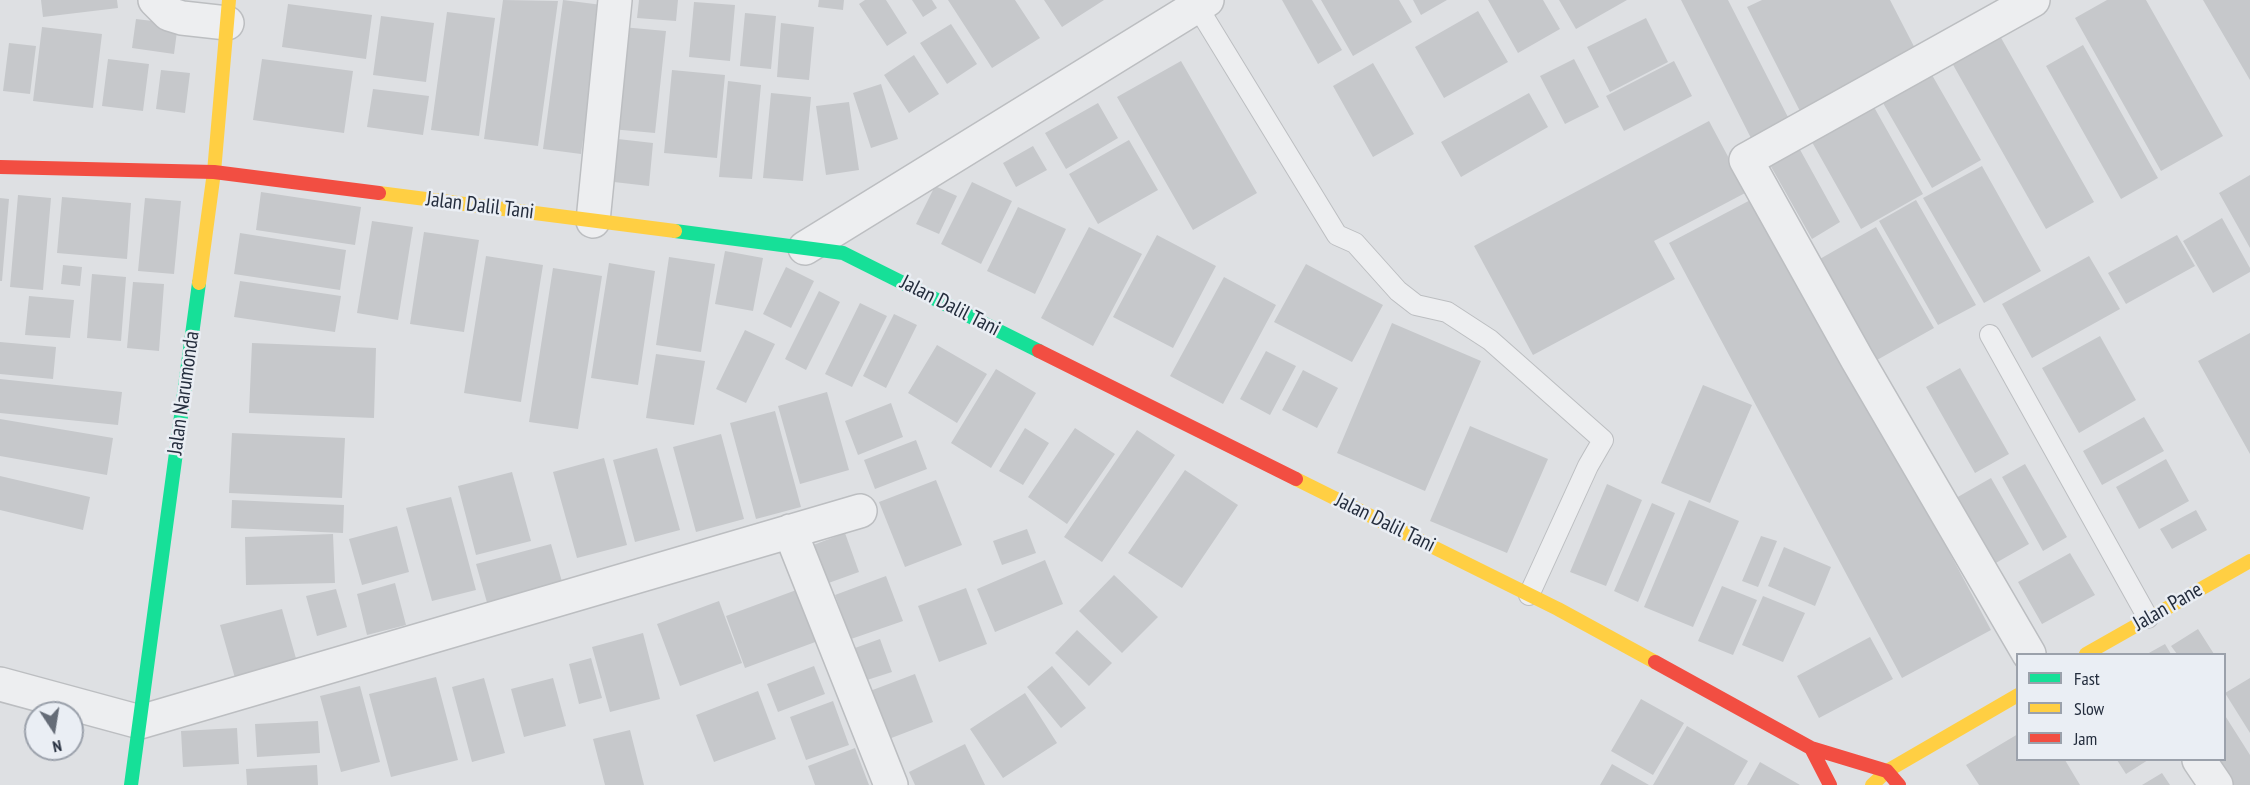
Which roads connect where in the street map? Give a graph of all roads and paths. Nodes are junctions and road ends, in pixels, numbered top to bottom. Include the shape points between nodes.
1 (155, 0) edge
2 (615, 0) edge
3 (2033, 0) edge
4 (1202, 3) edge
5 (228, 11) edge
6 (0, 167) edge
7 (214, 172) junction
8 (593, 221) junction
9 (805, 248) junction
10 (1990, 335) dead end
11 (860, 511) dead end
12 (790, 531) junction
13 (2250, 561) edge
14 (1529, 595) junction
15 (2148, 618) junction
16 (2124, 645) edge
17 (2028, 653) edge
18 (2090, 653) edge
19 (0, 684) edge
20 (2016, 696) edge
21 (140, 722) junction
22 (1811, 748) junction
23 (2200, 761) edge
24 (1887, 771) junction
25 (131, 785) edge
26 (891, 785) edge
27 (1830, 785) edge
28 (1872, 785) edge
29 (1899, 785) edge
30 (2216, 785) edge

1 - 5 street via 170,14 182,18
2 - 8 street
3 - 17 street via 1746,160
4 - 9 street
4 - 14 lane via 1337,235 1355,243 1398,291 1416,305 1447,312 1490,340 1603,440
5 - 7 street, Jalan Narumonda
6 - 7 street, Jalan Dalil Tani
7 - 8 street, Jalan Dalil Tani
7 - 21 street, Jalan Narumonda
8 - 9 street, Jalan Dalil Tani
9 - 14 street, Jalan Dalil Tani via 843,252
10 - 15 lane
11 - 12 street
12 - 21 street
12 - 26 street
13 - 15 street, Jalan Pane
14 - 22 street, Jalan Dalil Tani
15 - 16 street, Jalan Pane
16 - 18 street, Jalan Pane
19 - 21 street
20 - 24 street
21 - 25 street, Jalan Narumonda
22 - 24 street, Jalan Dalil Tani
22 - 27 street
23 - 30 street
24 - 28 street
24 - 29 street

